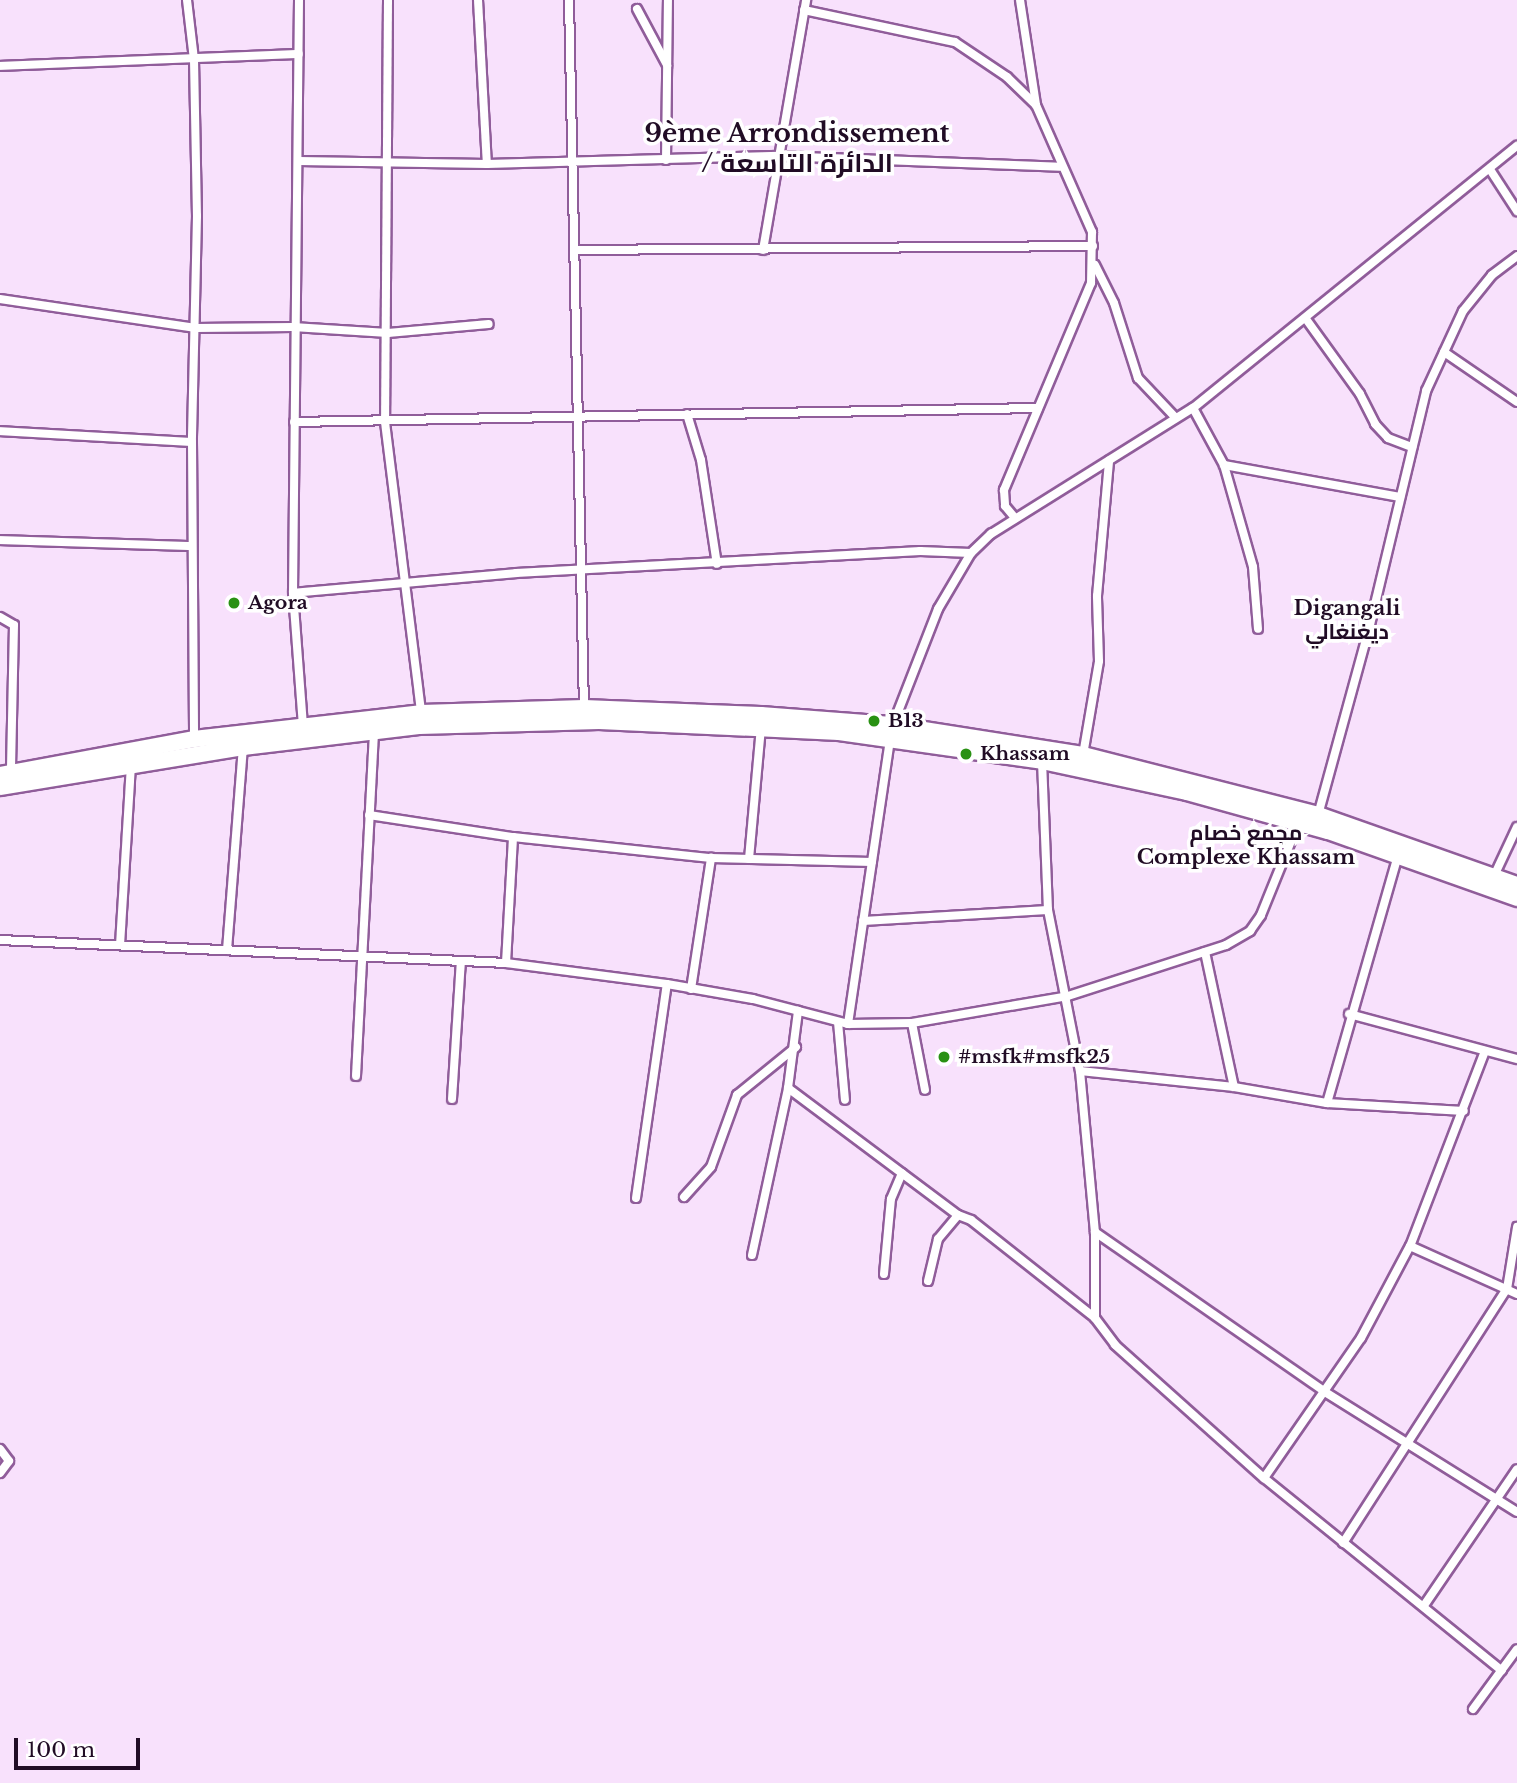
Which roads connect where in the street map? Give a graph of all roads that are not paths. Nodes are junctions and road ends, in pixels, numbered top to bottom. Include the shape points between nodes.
1 (187, 0) edge
2 (299, 0) edge
3 (388, 0) edge
4 (478, 0) edge
5 (569, 0) edge
6 (668, 0) edge
7 (806, 0) edge
8 (1020, 0) edge
9 (637, 9) dead end
10 (804, 10) junction
11 (299, 54) junction
12 (194, 60) junction
13 (667, 65) junction
14 (0, 66) edge
15 (1036, 105) junction
16 (1517, 146) edge
17 (780, 156) junction
18 (666, 160) junction
19 (299, 161) junction
20 (390, 162) junction
21 (571, 162) junction
22 (486, 164) junction
23 (1060, 167) junction
24 (1491, 171) junction
25 (1517, 211) edge
26 (1093, 246) junction
27 (575, 250) junction
28 (763, 250) junction
29 (1517, 256) edge
30 (1095, 265) junction
31 (0, 299) edge
32 (1306, 319) junction
33 (489, 324) dead end
34 (293, 327) junction
35 (196, 328) junction
36 (388, 333) junction
37 (1444, 352) junction
38 (1517, 402) edge
39 (1038, 408) junction
40 (1192, 408) junction
41 (687, 414) junction
42 (579, 417) junction
43 (1176, 418) junction
44 (294, 422) junction
45 (385, 422) junction
46 (0, 431) edge
47 (192, 442) junction
48 (1412, 447) junction
49 (1109, 461) junction
50 (1224, 465) junction
51 (1400, 497) junction
52 (1015, 518) junction
53 (0, 540) edge
54 (192, 546) junction
55 (971, 553) junction
56 (717, 564) junction
57 (582, 570) junction
58 (405, 581) junction
59 (293, 593) junction
60 (0, 617) edge
61 (1258, 629) dead end
62 (584, 708) junction
63 (421, 713) junction
64 (303, 724) junction
65 (761, 727) junction
66 (374, 730) junction
67 (891, 731) junction
68 (194, 739) junction
69 (243, 747) junction
70 (1083, 755) junction
71 (1042, 761) junction
72 (131, 764) junction
73 (6, 774) edge
74 (0, 787) edge
75 (369, 815) junction
76 (1318, 815) junction
77 (1298, 824) junction
78 (1517, 827) edge
79 (513, 837) junction
80 (1398, 855) junction
81 (710, 858) junction
82 (749, 859) junction
83 (872, 862) junction
84 (1494, 876) junction
85 (1517, 885) edge
86 (1517, 898) edge
87 (1048, 910) junction
88 (863, 921) junction
89 (0, 940) edge
90 (120, 945) junction
91 (227, 950) junction
92 (1205, 951) junction
93 (360, 955) junction
94 (461, 961) junction
95 (506, 963) junction
96 (667, 984) junction
97 (691, 989) junction
98 (1068, 996) junction
99 (798, 1011) junction
100 (1349, 1014) junction
101 (838, 1022) junction
102 (912, 1023) junction
103 (848, 1024) junction
104 (796, 1047) junction
105 (1485, 1051) junction
106 (1517, 1059) edge
107 (1080, 1071) junction
108 (356, 1076) dead end
109 (1234, 1087) junction
110 (789, 1088) junction
111 (926, 1090) dead end
112 (452, 1099) dead end
113 (845, 1100) dead end
114 (1327, 1103) junction
115 (1464, 1111) junction
116 (902, 1173) junction
117 (684, 1197) dead end
118 (636, 1198) dead end
119 (958, 1215) junction
120 (1517, 1227) edge
121 (1095, 1232) junction
122 (1410, 1246) junction
123 (752, 1255) dead end
124 (884, 1274) dead end
125 (928, 1281) dead end
126 (1507, 1289) junction
127 (1517, 1294) edge
128 (1095, 1318) junction
129 (1325, 1392) junction
130 (1407, 1443) junction
131 (0, 1449) edge
132 (1517, 1469) edge
133 (0, 1473) edge
134 (1264, 1478) junction
135 (1497, 1496) junction
136 (1517, 1511) edge
137 (1343, 1543) junction
138 (1425, 1604) junction
139 (1517, 1649) edge
140 (1502, 1671) junction
141 (1473, 1709) dead end

1 - 12 street
2 - 11 street
3 - 20 street
4 - 22 street
5 - 21 street
6 - 13 street
7 - 10 street
8 - 15 street
9 - 13 street
10 - 15 street via 955,42 1007,78
10 - 17 street
11 - 12 street
11 - 19 street
12 - 14 street
12 - 35 street
13 - 18 street
15 - 23 street
16 - 24 street
17 - 18 street
17 - 23 street
17 - 28 street
18 - 21 street
19 - 20 street
19 - 34 street
20 - 22 street
20 - 36 street
21 - 22 street
21 - 27 street
23 - 26 street via 1092,232
24 - 25 street
24 - 32 street
26 - 28 street
26 - 30 street
27 - 28 street
27 - 42 street
29 - 37 street via 1492,275 1463,312
30 - 39 street via 1084,304
30 - 43 street via 1114,303 1138,378
31 - 35 street
32 - 40 street
32 - 48 street via 1360,394 1375,424 1388,438
33 - 36 street
34 - 35 street
34 - 36 street
34 - 44 street
35 - 47 street
36 - 45 street
37 - 38 street
37 - 48 street via 1426,391
39 - 41 street
39 - 52 street via 1004,491 1005,506
40 - 43 street
40 - 50 street
41 - 42 street
41 - 56 street via 701,460
42 - 45 street
42 - 57 street
43 - 49 street
44 - 45 street
44 - 59 street
45 - 58 street
46 - 47 street
47 - 54 street
48 - 51 street
49 - 52 street
49 - 70 street via 1097,596 1099,661
50 - 51 street
50 - 61 street via 1253,567
51 - 76 street
52 - 55 street
53 - 54 street
54 - 68 street
55 - 56 street via 920,551
55 - 67 street via 938,609
56 - 57 street
57 - 58 street
57 - 62 street
58 - 59 street
58 - 63 street
59 - 64 street
60 - 73 street via 14,625
62 - 63 highway
62 - 67 highway
63 - 64 highway
64 - 68 highway
65 - 66 highway via 599,721
65 - 67 highway
65 - 82 street
66 - 69 highway
66 - 75 street
67 - 70 highway
67 - 71 highway
67 - 83 street
68 - 73 highway
69 - 72 highway
69 - 91 street
70 - 76 highway
71 - 77 highway via 1187,792
71 - 87 street
72 - 74 highway
72 - 90 street
75 - 79 street
75 - 93 street
76 - 84 highway
77 - 80 highway
77 - 92 street via 1250,931
78 - 84 street
79 - 81 street
79 - 95 street
80 - 86 highway
80 - 100 street
81 - 82 street
81 - 97 street
82 - 83 street
83 - 88 street
84 - 85 highway
87 - 88 street
87 - 98 street
88 - 103 street
89 - 90 street
90 - 91 street
91 - 93 street
92 - 98 street
92 - 109 street
93 - 94 street
93 - 108 street
94 - 95 street
94 - 112 street
95 - 96 street
96 - 97 street
96 - 118 street via 647,1097
97 - 99 street
98 - 102 street
98 - 107 street
99 - 101 street
99 - 104 street
100 - 105 street
100 - 114 street
101 - 103 street
101 - 113 street
102 - 103 street
102 - 111 street
104 - 110 street
104 - 117 street via 737,1095 710,1167
105 - 106 street
105 - 115 street
107 - 109 street
107 - 121 street
109 - 114 street
110 - 116 street
110 - 123 street
114 - 115 street
115 - 122 street
116 - 119 street
116 - 124 street via 889,1209
119 - 125 street via 937,1239
119 - 128 street via 971,1220
120 - 126 street
121 - 128 street
121 - 129 street
122 - 126 street
122 - 129 street via 1361,1338
126 - 127 street
126 - 130 street
128 - 134 street via 1115,1345
129 - 130 street
129 - 134 street
130 - 135 street
130 - 137 street
131 - 133 street via 9,1461
132 - 135 street
134 - 137 street
135 - 136 street
135 - 138 street
137 - 138 street
138 - 140 street
139 - 140 street
140 - 141 street

